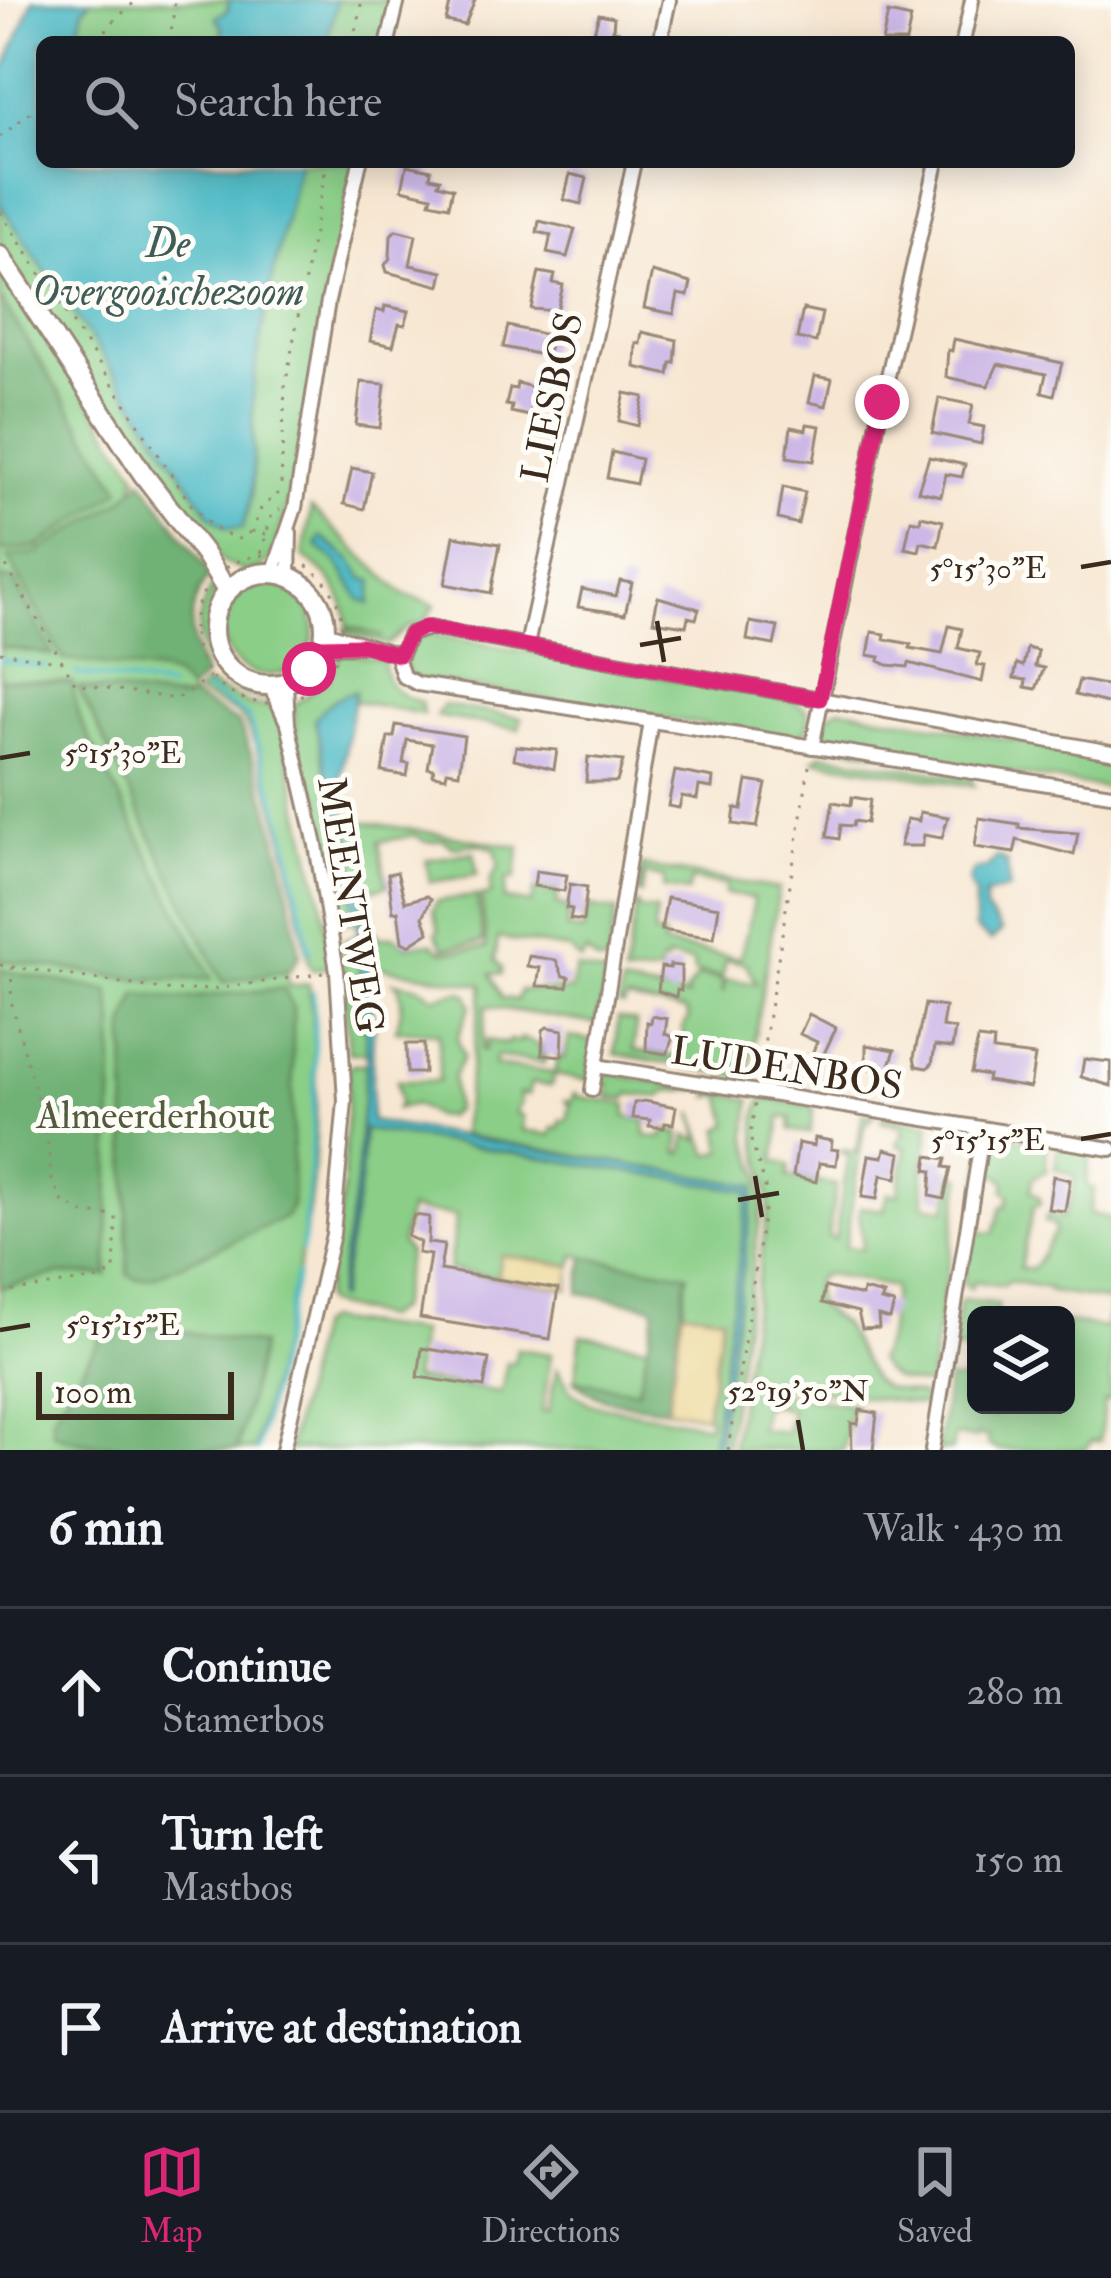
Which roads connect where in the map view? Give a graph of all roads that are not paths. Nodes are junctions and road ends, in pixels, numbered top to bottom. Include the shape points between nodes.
1 (398, 0) edge
2 (669, 0) edge
3 (973, 0) edge
4 (389, 36) edge
5 (661, 36) edge
6 (964, 36) edge
7 (359, 168) edge
8 (633, 168) edge
9 (936, 168) edge
10 (0, 256) edge
11 (281, 574) junction
12 (226, 579) junction
13 (324, 639) junction
14 (527, 645) junction
15 (399, 655) junction
16 (280, 693) junction
17 (820, 699) junction
18 (651, 721) junction
19 (812, 747) junction
20 (1111, 752) edge
21 (1111, 794) edge
22 (596, 1066) junction
23 (592, 1090) dead end
24 (983, 1129) junction
25 (1111, 1149) edge
26 (283, 1450) edge
27 (932, 1450) edge

1 - 4 street
2 - 5 street
3 - 6 street
7 - 11 street
8 - 14 street, LIESBOS
9 - 17 street
10 - 12 street via 142,474
11 - 12 street
11 - 13 street via 316,598
12 - 16 street via 213,627 218,652 244,680
13 - 15 street
13 - 16 street via 309,669
14 - 15 street via 425,627 410,634
14 - 17 street
15 - 18 street via 400,671 418,684
16 - 26 street, MEENTWEG via 338,971 345,1101 333,1234
17 - 19 street
17 - 20 street
18 - 19 street
18 - 22 street
19 - 21 street
22 - 23 street
22 - 24 street, LUDENBOS
24 - 25 street, LUDENBOS
24 - 27 street

